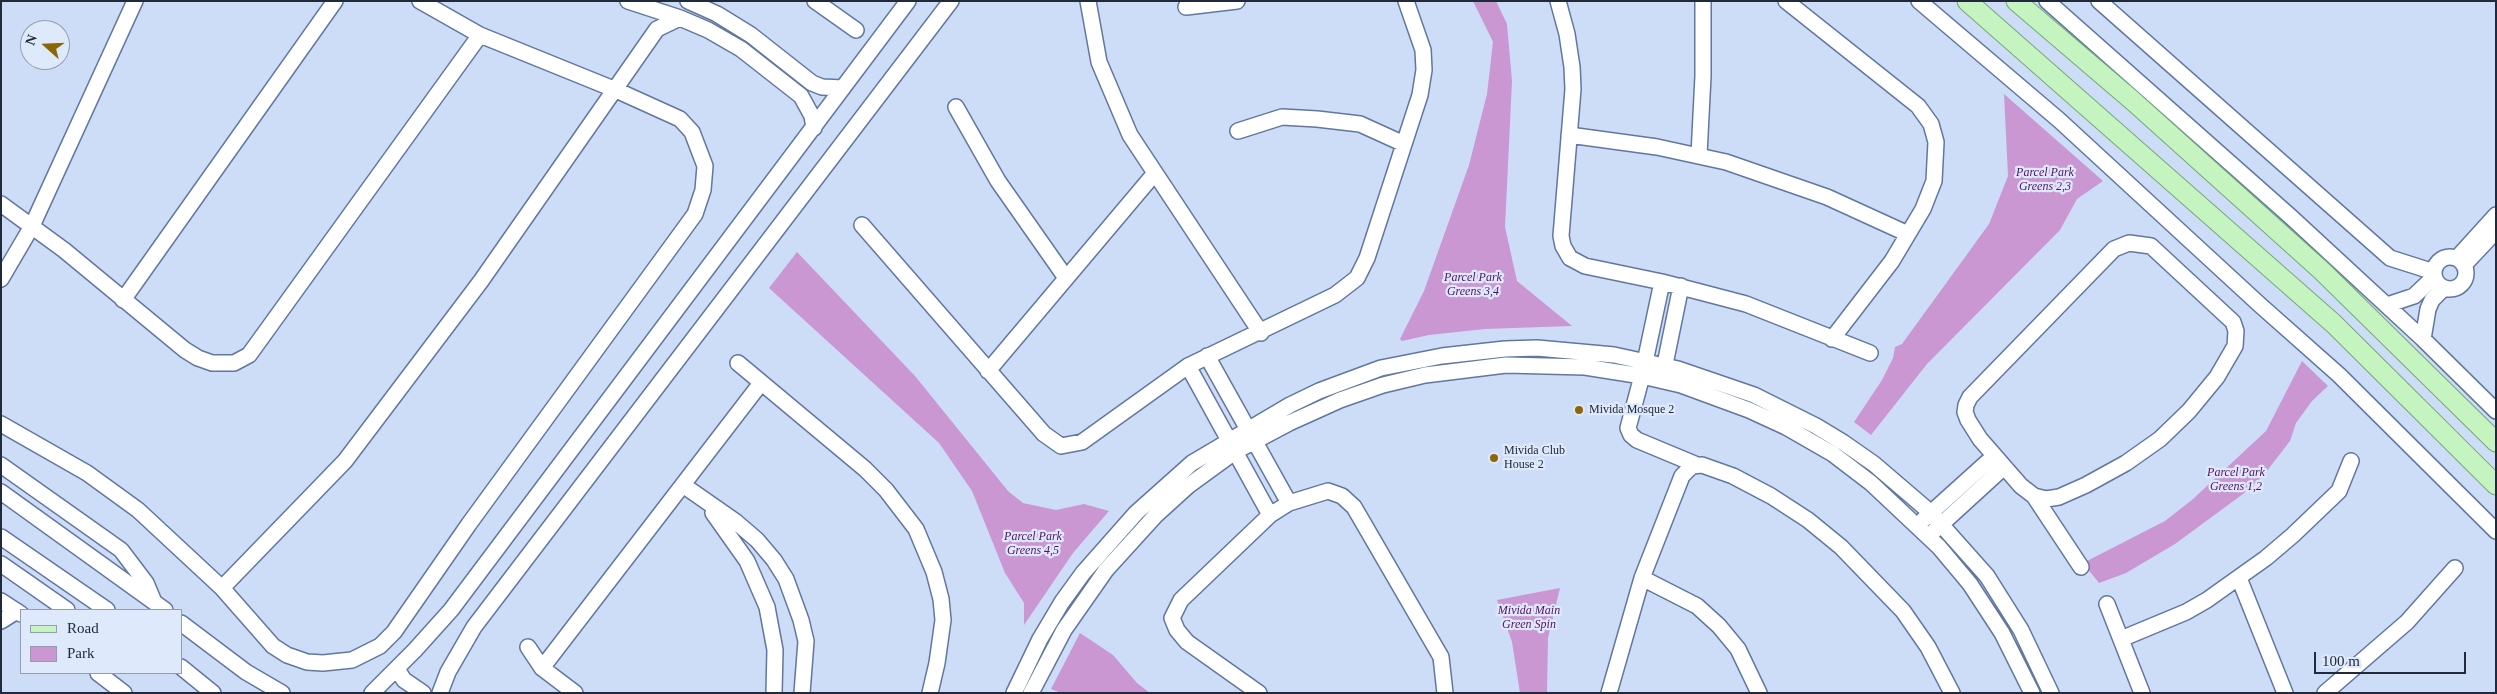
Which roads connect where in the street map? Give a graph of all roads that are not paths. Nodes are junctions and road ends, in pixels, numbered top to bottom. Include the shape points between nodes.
1 (135, 1) edge
2 (335, 1) edge
3 (420, 1) edge
4 (628, 1) edge
5 (688, 1) edge
6 (815, 1) edge
7 (908, 1) edge
8 (952, 1) edge
9 (1088, 1) edge
10 (1237, 1) edge
11 (1406, 1) edge
12 (1558, 1) edge
13 (1703, 1) edge
14 (1786, 1) edge
15 (1919, 1) edge
16 (1967, 1) edge
17 (2016, 1) edge
18 (2047, 1) edge
19 (2099, 1) edge
20 (1186, 7) dead end
21 (680, 18) junction
22 (856, 30) dead end
23 (480, 34) junction
24 (788, 64) junction
25 (778, 77) junction
26 (843, 88) junction
27 (616, 90) junction
28 (956, 107) dead end
29 (814, 128) junction
30 (1238, 131) dead end
31 (1569, 135) junction
32 (1404, 144) junction
33 (1699, 155) junction
34 (1155, 173) junction
35 (1, 204) edge
36 (2496, 215) edge
37 (862, 225) dead end
38 (32, 226) junction
39 (2496, 231) edge
40 (1908, 234) junction
41 (2283, 236) junction
42 (2261, 259) junction
43 (2461, 261) junction
44 (2314, 264) junction
45 (1066, 278) junction
46 (1, 279) edge
47 (2437, 279) junction
48 (1662, 282) junction
49 (1682, 286) junction
50 (2294, 288) junction
51 (124, 300) junction
52 (2387, 306) junction
53 (1261, 332) junction
54 (1832, 339) junction
55 (2423, 340) junction
56 (1870, 352) dead end
57 (1207, 356) junction
58 (738, 363) dead end
59 (1188, 366) junction
60 (1644, 368) junction
61 (988, 371) junction
62 (1663, 373) junction
63 (762, 382) junction
64 (2496, 411) edge
65 (1, 424) edge
66 (1250, 435) junction
67 (2496, 442) edge
68 (1232, 445) junction
69 (2351, 461) dead end
70 (1999, 462) junction
71 (1, 465) edge
72 (1697, 465) junction
73 (683, 485) junction
74 (2496, 485) edge
75 (1, 492) edge
76 (2034, 496) junction
77 (1289, 503) junction
78 (706, 504) junction
79 (1930, 512) junction
80 (1270, 515) junction
81 (1918, 524) junction
82 (1941, 524) junction
83 (2496, 530) edge
84 (1929, 536) junction
85 (1, 537) edge
86 (1, 564) edge
87 (2081, 567) dead end
88 (2455, 568) dead end
89 (1642, 578) junction
90 (2239, 578) junction
91 (222, 588) junction
92 (1, 601) edge
93 (2107, 604) dead end
94 (159, 606) edge
95 (66, 609) edge
96 (106, 609) edge
97 (19, 613) edge
98 (1, 621) edge
99 (182, 624) edge
100 (2121, 639) junction
101 (528, 647) dead end
102 (182, 667) edge
103 (542, 668) junction
104 (397, 670) junction
105 (99, 674) edge
106 (266, 688) edge
107 (124, 693) edge
108 (214, 693) edge
109 (282, 693) edge
110 (372, 693) edge
111 (423, 693) edge
112 (440, 693) edge
113 (575, 693) edge
114 (774, 693) edge
115 (802, 693) edge
116 (930, 693) edge
117 (1014, 693) edge
118 (1032, 693) edge
119 (1259, 693) edge
120 (1446, 693) edge
121 (1609, 693) edge
122 (1759, 693) edge
123 (1952, 693) edge
124 (2032, 693) edge
125 (2051, 693) edge
126 (2142, 693) edge
127 (2285, 693) edge
128 (2325, 693) edge

1 - 38 street
2 - 51 street
3 - 23 street
4 - 21 street
5 - 24 street via 751,35
6 - 22 street
7 - 26 street
8 - 112 street via 474,628 448,672
9 - 34 street via 1099,62 1130,135
10 - 20 street
11 - 32 street via 1423,50 1424,70 1420,95
12 - 31 street via 1572,68
13 - 33 street
14 - 40 street via 1908,97 1931,124 1936,153 1934,181
15 - 83 street via 2059,120 2333,370
16 - 42 main road
17 - 41 main road
18 - 52 street
19 - 47 street via 2390,258
21 - 25 street via 741,49
21 - 27 street via 657,29
23 - 27 street
23 - 51 street via 249,355 234,363 222,364 198,358
24 - 25 street
24 - 26 street via 812,83
25 - 29 street via 801,96 810,111
26 - 29 street
27 - 91 street via 481,281 345,461
27 - 91 street via 668,112 692,132 705,166 703,190 695,214 394,632 380,646 352,660 307,662 273,646
28 - 45 street via 998,181
29 - 104 street via 451,610
30 - 32 street via 1282,117 1318,119 1360,124
31 - 33 street via 1657,146
31 - 48 street via 1561,236 1566,252 1585,266
32 - 53 street via 1367,258 1357,278 1335,295
33 - 40 street via 1795,185
34 - 45 street
34 - 53 street
35 - 38 street
36 - 43 street
37 - 61 street
38 - 46 street
38 - 51 street
39 - 43 street
40 - 54 street via 1868,295
41 - 42 main road via 2283,254 2273,261
41 - 44 main road
42 - 50 main road
43 - 47 street via 2442,259
43 - 47 street via 2467,275 2462,284 2453,290
44 - 50 main road via 2305,262 2296,266 2291,279
44 - 67 main road
45 - 61 street
47 - 52 street via 2414,296
47 - 55 street
48 - 49 street
48 - 60 street
49 - 54 street via 1746,304
49 - 62 street
50 - 74 main road via 2379,367
52 - 55 street
53 - 57 street
54 - 56 street
55 - 64 street
57 - 59 street
57 - 66 street
58 - 63 street
59 - 61 street via 1082,442 1060,446 1044,434
59 - 68 street
60 - 62 street
60 - 66 street via 1506,365 1425,375 1383,385
60 - 72 street via 1628,420 1631,435
62 - 79 street via 1754,395 1816,426 1874,464
62 - 81 street via 1786,427 1833,454
63 - 73 street
63 - 116 street via 865,469 916,529 934,572 943,620
65 - 91 street via 117,494
66 - 68 street
66 - 77 street
68 - 80 street
68 - 117 street via 1192,463 1112,538 1062,602
68 - 118 street via 1163,509 1106,570 1064,630
69 - 90 street via 2339,491 2327,504
70 - 76 street
70 - 76 street via 1968,420 1965,412 1970,397 2114,249 2129,243 2150,246 2233,322 2235,346 2217,377 2160,439 2086,485 2059,497 2046,499
70 - 79 street
70 - 82 street
71 - 94 street via 121,550
72 - 89 street via 1682,476
72 - 123 street via 1713,467 1771,496 1841,547 1902,611 1928,647
73 - 78 street
73 - 103 street
75 - 94 street
76 - 87 street
77 - 80 street
77 - 120 street via 1328,491 1342,496 1354,507 1441,657
78 - 114 street via 739,548 761,589 772,628
78 - 115 street via 736,522 757,540 786,579 802,620 806,641
79 - 81 street
79 - 82 street
80 - 119 street via 1181,600 1172,618 1176,630 1187,642
81 - 84 street
82 - 84 street
82 - 125 street via 1987,576 2007,606
84 - 124 street via 1970,584 2002,633
85 - 96 street
86 - 95 street
88 - 128 street via 2408,622
89 - 121 street
89 - 122 street via 1697,606 1719,626 1738,650
90 - 100 street via 2186,612
90 - 127 street
92 - 97 street
93 - 100 street
97 - 98 street
99 - 106 street
100 - 126 street
101 - 103 street
102 - 108 street
103 - 113 street
104 - 110 street
104 - 111 street via 404,680
105 - 107 street
106 - 109 street

